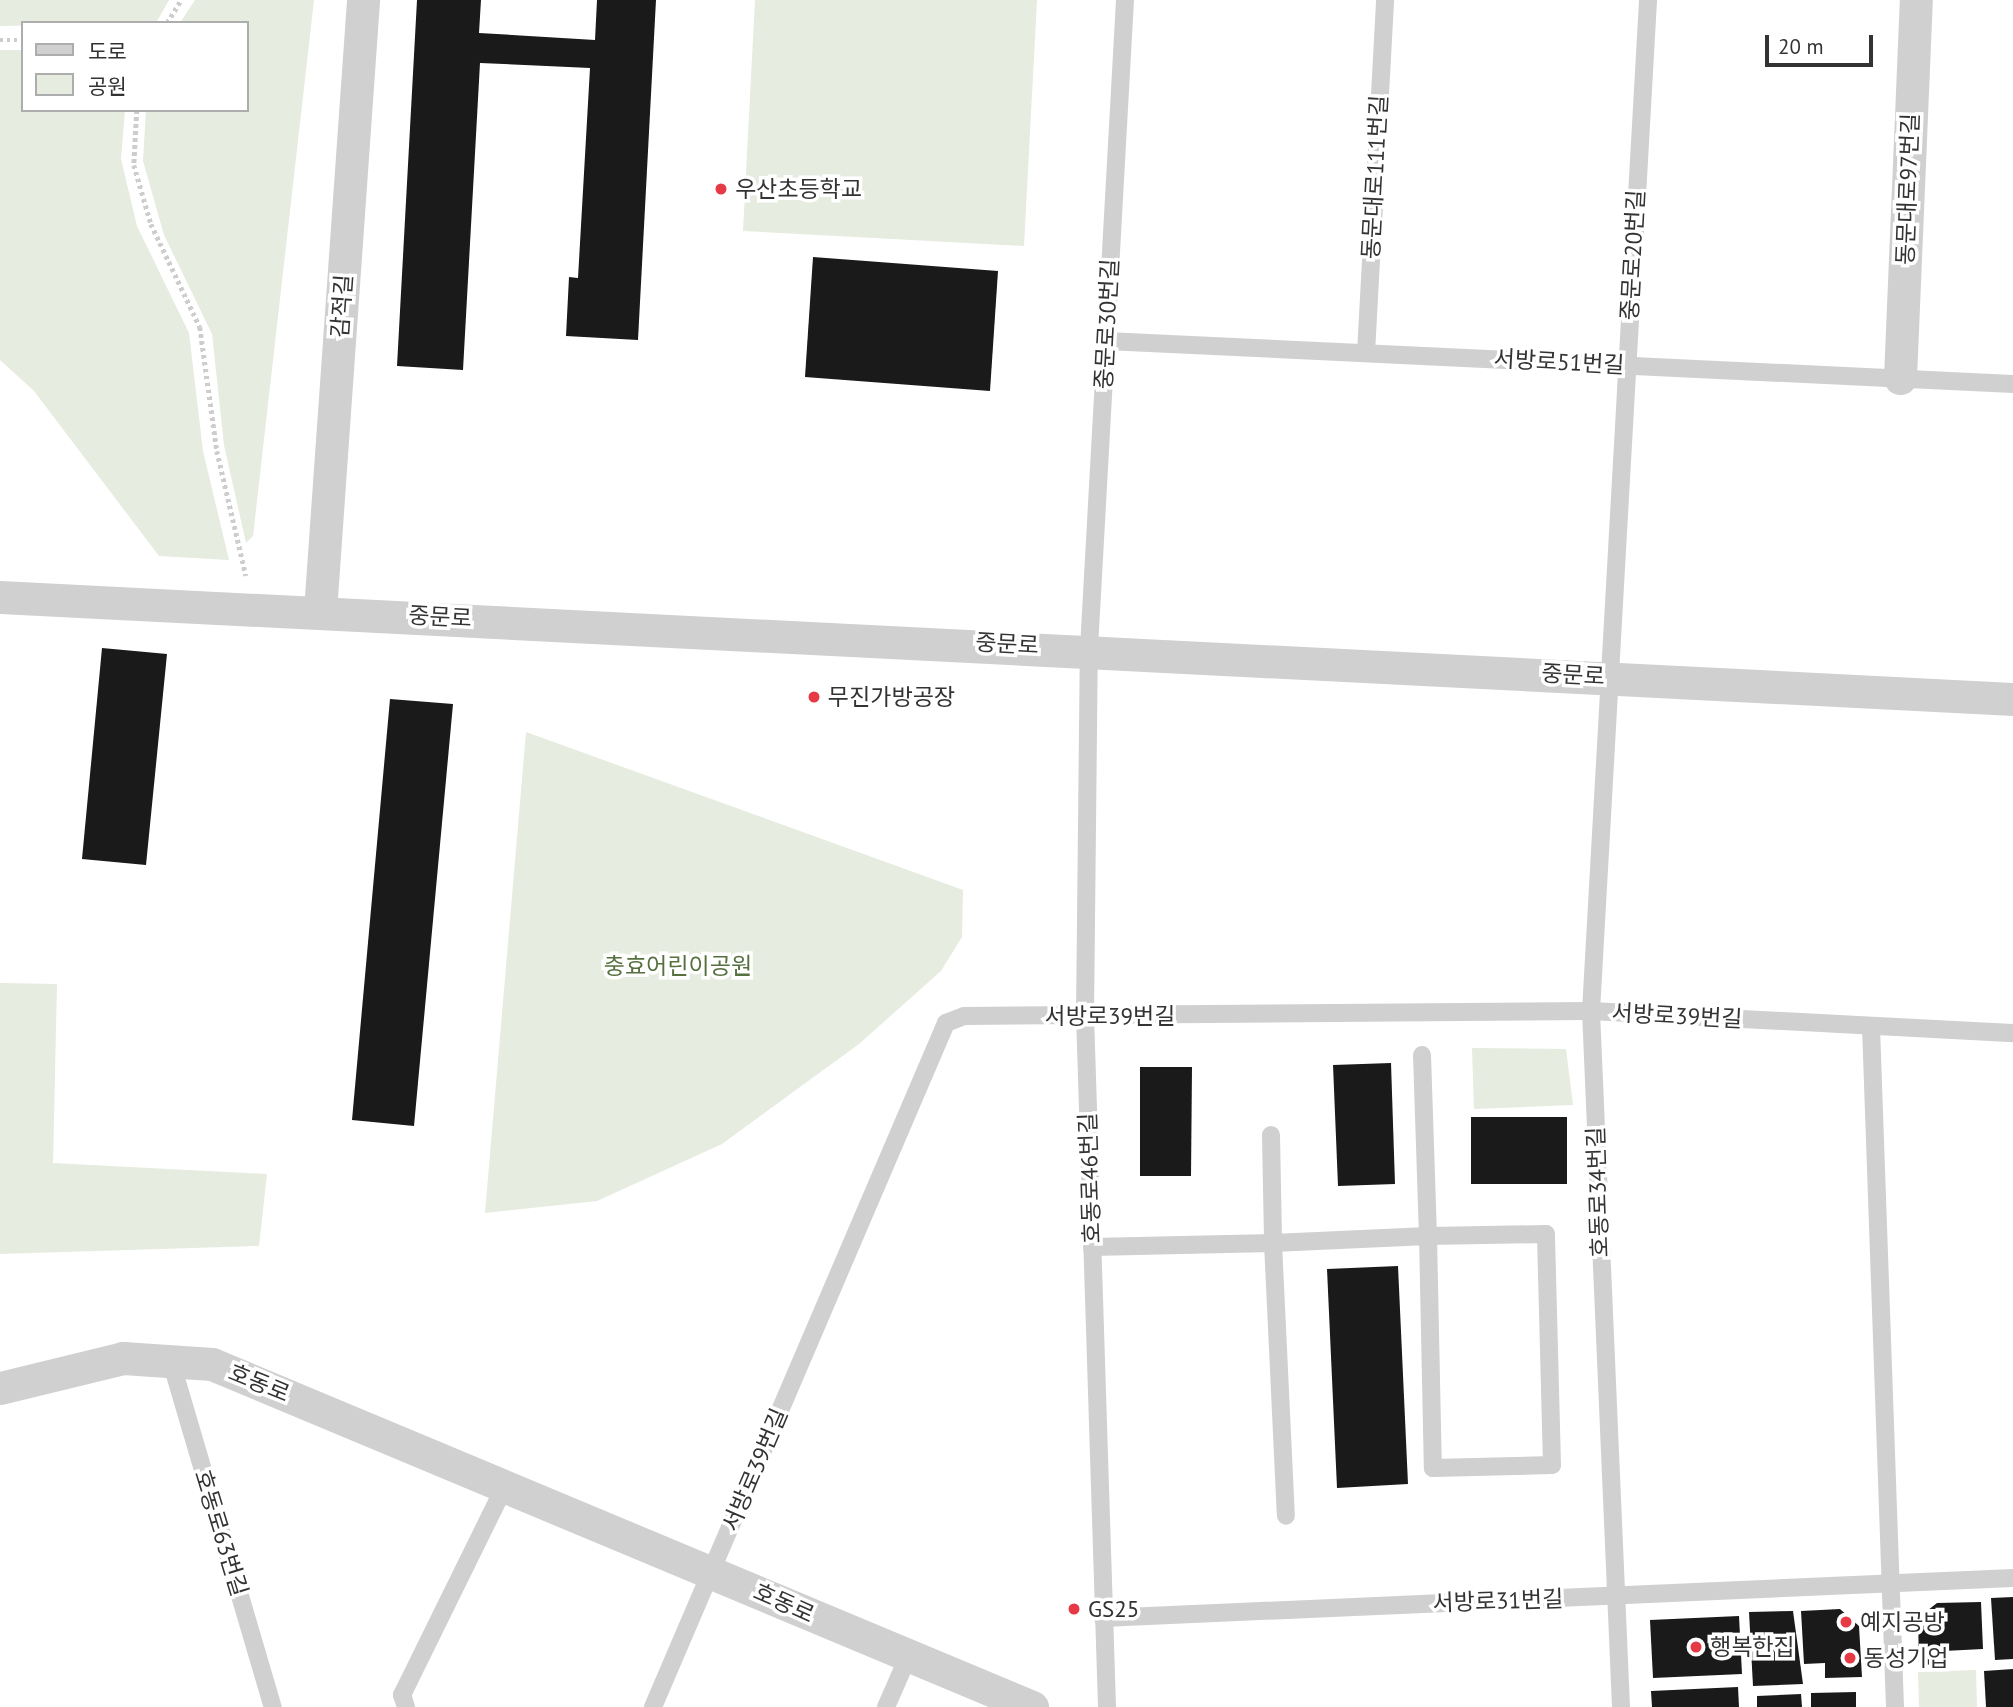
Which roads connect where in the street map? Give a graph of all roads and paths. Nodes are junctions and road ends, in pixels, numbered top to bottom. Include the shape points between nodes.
1 (181, 0) edge
2 (363, 0) edge
3 (1125, 0) edge
4 (1385, 0) edge
5 (1648, 0) edge
6 (1916, 0) edge
7 (168, 21) edge
8 (0, 40) edge
9 (21, 40) edge
10 (137, 112) edge
11 (1106, 341) junction
12 (1366, 353) junction
13 (1626, 365) junction
14 (1900, 379) junction
15 (2013, 384) edge
16 (247, 581) dead end
17 (0, 597) edge
18 (320, 611) junction
19 (1089, 648) junction
20 (1607, 677) junction
21 (2013, 699) edge
22 (1591, 1011) junction
23 (1085, 1016) junction
24 (1871, 1027) junction
25 (2013, 1033) edge
26 (1422, 1055) dead end
27 (1271, 1135) dead end
28 (1428, 1236) junction
29 (1273, 1243) junction
30 (1092, 1247) junction
31 (170, 1358) junction
32 (0, 1388) edge
33 (504, 1488) junction
34 (1286, 1516) dead end
35 (711, 1571) junction
36 (2013, 1578) edge
37 (1892, 1583) junction
38 (1616, 1595) junction
39 (1103, 1618) junction
40 (908, 1657) junction
41 (404, 1701) edge
42 (274, 1707) edge
43 (653, 1707) edge
44 (886, 1707) edge
45 (1032, 1707) edge
46 (1107, 1707) edge
47 (1620, 1707) edge
48 (1895, 1707) edge

1 - 7 path
2 - 18 street, 감적길
3 - 11 lane, 중문로30번길
4 - 12 lane, 동문대로111번길
5 - 13 lane, 중문로20번길
6 - 14 street, 동문대로97번길
8 - 9 path
10 - 16 path via 134,165 151,224 200,327 217,450
11 - 12 lane, 서방로51번길
11 - 19 lane, 중문로30번길
12 - 13 lane, 서방로51번길
13 - 14 lane, 서방로51번길
13 - 20 lane, 중문로20번길
14 - 15 lane, 서방로51번길
17 - 18 street, 중문로
18 - 19 street, 중문로
19 - 20 street, 중문로
19 - 23 lane, 호동로46번길
20 - 21 street, 중문로
20 - 22 lane, 호동로34번길
22 - 23 lane, 서방로39번길
22 - 24 lane, 서방로39번길
22 - 38 lane, 호동로34번길
23 - 30 lane, 호동로46번길
23 - 35 lane, 서방로39번길 via 964,1016 946,1023
24 - 25 lane, 서방로39번길
24 - 37 lane
26 - 28 lane
27 - 29 lane
28 - 28 lane via 1433,1468 1552,1465 1546,1234
28 - 29 lane
29 - 30 lane
29 - 34 lane
30 - 39 lane, 호동로46번길
31 - 32 street, 호동로 via 94,1362
31 - 33 street, 호동로 via 244,1377
31 - 42 lane, 호동로63번길
33 - 35 street, 호동로
33 - 41 lane
35 - 40 street, 호동로
35 - 43 lane, 서방로39번길
36 - 37 lane, 서방로31번길
37 - 38 lane, 서방로31번길
37 - 48 lane
38 - 39 lane, 서방로31번길
38 - 47 lane, 호동로34번길
39 - 46 lane, 호동로46번길
40 - 44 lane
40 - 45 street, 호동로

